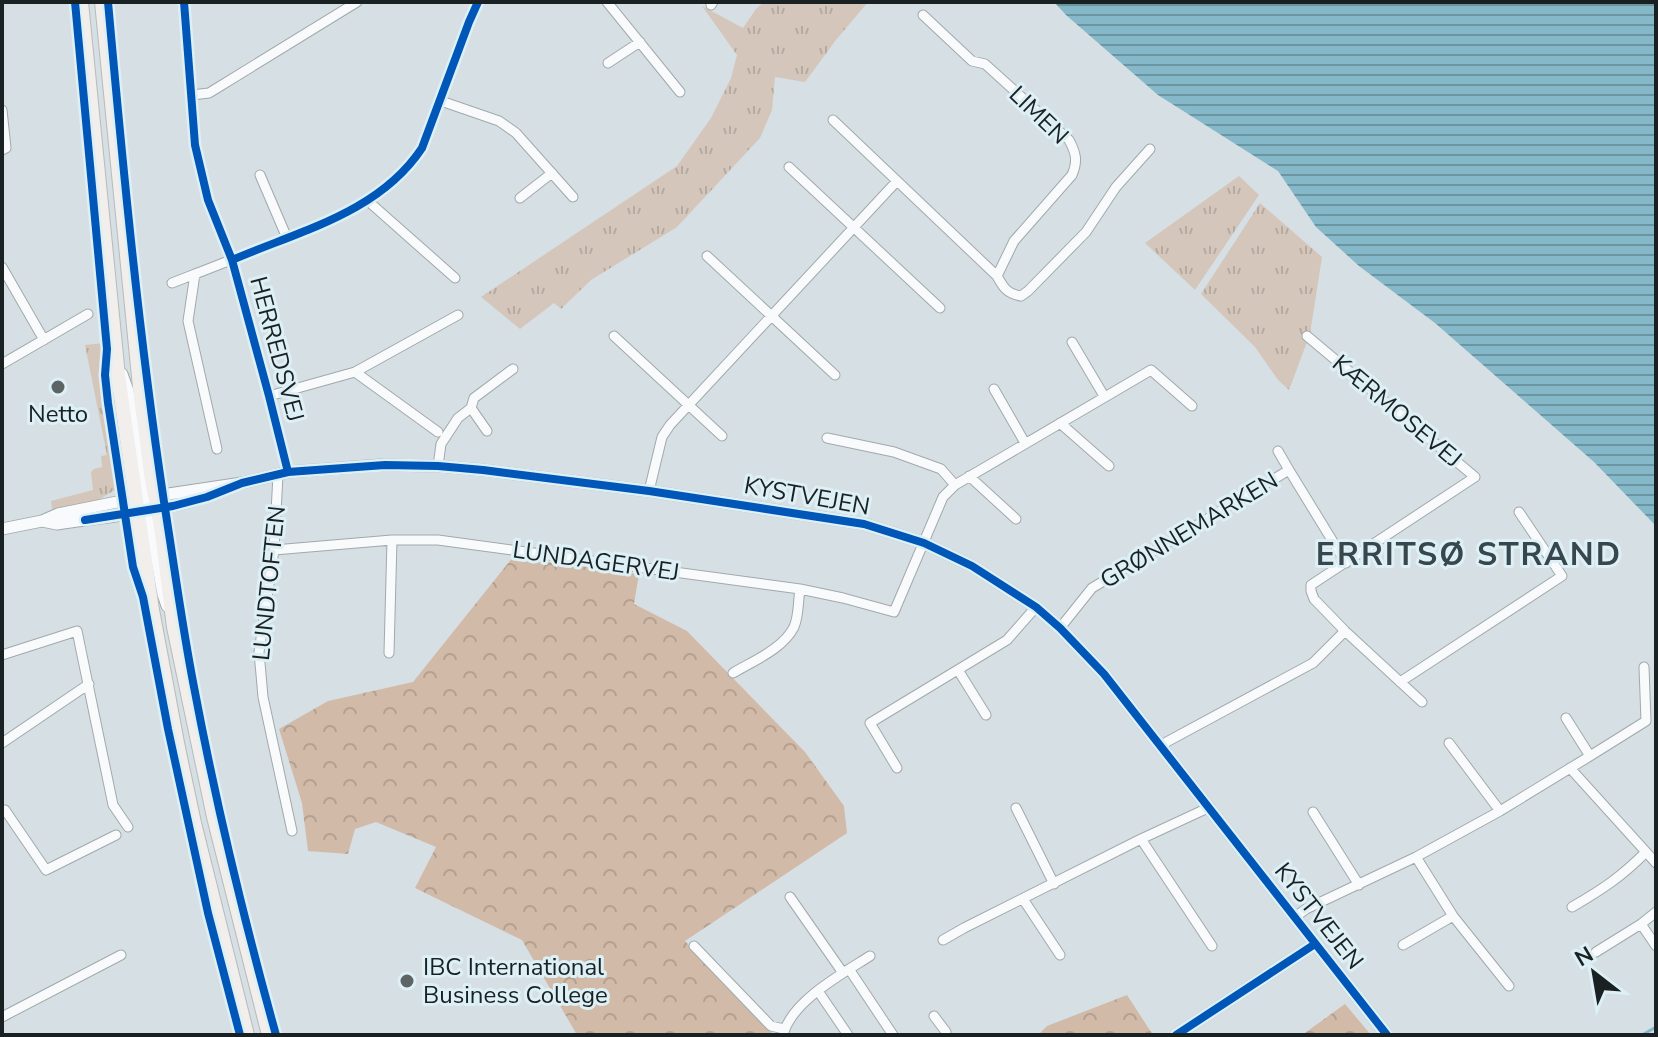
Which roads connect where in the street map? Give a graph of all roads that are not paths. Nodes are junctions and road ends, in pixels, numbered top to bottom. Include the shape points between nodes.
1 (81, 2) edge
2 (102, 2) edge
3 (184, 2) edge
4 (357, 2) edge
5 (478, 2) edge
6 (607, 2) edge
7 (923, 15) dead end
8 (640, 42) junction
9 (608, 63) dead end
10 (680, 92) dead end
11 (192, 95) junction
12 (441, 101) junction
13 (2, 110) edge
14 (833, 120) dead end
15 (1150, 149) dead end
16 (2, 150) edge
17 (789, 167) dead end
18 (552, 173) junction
19 (260, 175) dead end
20 (897, 181) junction
21 (573, 197) dead end
22 (520, 198) dead end
23 (368, 201) junction
24 (853, 227) junction
25 (287, 238) junction
26 (707, 256) dead end
27 (232, 260) junction
28 (2, 267) edge
29 (195, 274) junction
30 (997, 276) junction
31 (455, 278) dead end
32 (172, 283) dead end
33 (940, 308) dead end
34 (88, 314) dead end
35 (458, 315) dead end
36 (771, 316) junction
37 (614, 336) dead end
38 (1307, 336) dead end
39 (44, 340) junction
40 (1072, 342) dead end
41 (3, 361) edge
42 (513, 369) dead end
43 (355, 372) junction
44 (835, 375) dead end
45 (994, 389) dead end
46 (269, 396) junction
47 (1104, 396) junction
48 (688, 405) junction
49 (1192, 406) dead end
50 (471, 408) junction
51 (1060, 423) junction
52 (487, 431) dead end
53 (438, 432) dead end
54 (722, 436) dead end
55 (827, 438) dead end
56 (1025, 443) junction
57 (217, 449) dead end
58 (1278, 451) dead end
59 (438, 466) junction
60 (1109, 466) dead end
61 (1289, 470) junction
62 (283, 474) junction
63 (969, 476) junction
64 (955, 485) junction
65 (649, 491) junction
66 (146, 504) junction
67 (1519, 512) dead end
68 (1016, 519) dead end
69 (2, 529) edge
70 (392, 540) junction
71 (924, 543) junction
72 (274, 550) junction
73 (1346, 563) junction
74 (800, 589) junction
75 (1036, 607) junction
76 (1060, 628) junction
77 (1345, 631) junction
78 (389, 653) dead end
79 (2, 655) edge
80 (1644, 667) dead end
81 (958, 670) junction
82 (733, 673) dead end
83 (1400, 682) junction
84 (89, 684) junction
85 (1422, 702) dead end
86 (986, 715) dead end
87 (1566, 718) dead end
88 (2, 743) edge
89 (1449, 743) dead end
90 (1161, 745) junction
91 (1590, 756) junction
92 (897, 768) dead end
93 (1570, 768) junction
94 (1210, 807) junction
95 (1016, 808) dead end
96 (1500, 811) junction
97 (2, 812) edge
98 (1313, 812) dead end
99 (128, 827) dead end
100 (292, 831) dead end
101 (116, 835) dead end
102 (1141, 839) junction
103 (1646, 852) junction
104 (1416, 857) junction
105 (1656, 863) edge
106 (1054, 884) junction
107 (1359, 885) junction
108 (790, 897) dead end
109 (1023, 899) junction
110 (1572, 907) dead end
111 (1656, 912) edge
112 (1453, 916) junction
113 (1295, 917) junction
114 (1641, 924) junction
115 (943, 940) dead end
116 (1315, 944) junction
117 (1403, 945) dead end
118 (694, 946) dead end
119 (1212, 946) dead end
120 (1656, 946) edge
121 (1596, 952) dead end
122 (121, 955) dead end
123 (1060, 955) dead end
124 (870, 956) dead end
125 (846, 971) junction
126 (1509, 986) dead end
127 (818, 991) junction
128 (934, 1016) dead end
129 (2, 1017) edge
130 (783, 1032) edge
131 (247, 1035) edge
132 (269, 1035) edge
133 (848, 1035) edge
134 (893, 1035) edge
135 (945, 1035) edge
136 (1176, 1035) edge
137 (1387, 1035) edge

1 - 66 main road via 115,354
2 - 66 main road via 150,466
3 - 11 street, HERREDSVEJ
4 - 11 street via 209,93
5 - 12 street
6 - 8 street
7 - 30 street, LIMEN via 972,61 985,64 1075,151 1072,175 1014,241
8 - 9 street
8 - 10 street
11 - 27 street, HERREDSVEJ via 199,169
12 - 18 street via 499,121
12 - 23 street via 410,166
13 - 16 street
14 - 20 street
15 - 30 street via 1086,232 1028,291 1013,295
17 - 24 street
18 - 21 street
18 - 22 street
19 - 25 street
20 - 24 street
20 - 30 street
23 - 25 street
23 - 31 street
24 - 33 street
24 - 36 street
25 - 27 street
26 - 36 street
27 - 29 street
27 - 46 street, HERREDSVEJ
28 - 39 street
29 - 32 street
29 - 57 street via 188,321
34 - 39 street
35 - 43 street
36 - 44 street
36 - 48 street
37 - 48 street
38 - 73 street, KÆRMOSEVEJ via 1475,477
39 - 41 street
40 - 47 street
42 - 50 street via 474,398
43 - 46 street
43 - 53 street
45 - 56 street
46 - 62 street, HERREDSVEJ
47 - 49 street via 1151,370
47 - 51 street
48 - 54 street
48 - 65 street via 662,437
50 - 52 street
50 - 59 street via 441,444
51 - 56 street
51 - 60 street
55 - 64 street via 894,452 941,469
56 - 63 street
58 - 61 street, GRØNNEMARKEN
59 - 62 street, KYSTVEJEN
59 - 65 street, KYSTVEJEN
61 - 73 street, GRØNNEMARKEN
61 - 76 street, GRØNNEMARKEN via 1092,588
62 - 66 street, KYSTVEJEN
62 - 72 street, LUNDTOFTEN
63 - 64 street
63 - 68 street
64 - 71 street via 943,497
65 - 71 street, KYSTVEJEN via 864,524
66 - 69 street, KYSTVEJEN via 58,514
66 - 131 main road via 152,610 178,748
66 - 132 main road via 214,817
67 - 83 street via 1562,576
70 - 72 street, LUNDAGERVEJ
70 - 74 street, LUNDAGERVEJ via 438,540
70 - 78 street
71 - 74 street, LUNDAGERVEJ via 894,612
71 - 75 street, KYSTVEJEN
72 - 100 street, LUNDTOFTEN via 259,652 263,697
73 - 77 street, KÆRMOSEVEJ via 1311,585 1314,599
74 - 82 street via 789,635
75 - 76 street, KYSTVEJEN
75 - 81 street via 1007,640
76 - 90 street, KYSTVEJEN
77 - 83 street
77 - 90 street via 1313,663
79 - 84 street via 77,631
80 - 91 street via 1646,721
81 - 86 street
81 - 92 street via 870,723
83 - 85 street
84 - 88 street
84 - 99 street via 113,805
87 - 91 street
89 - 96 street
90 - 94 street, KYSTVEJEN
91 - 93 street
93 - 96 street
93 - 103 street
94 - 102 street
94 - 113 street, KYSTVEJEN
95 - 106 street
96 - 104 street
97 - 101 street via 46,870
98 - 107 street
102 - 106 street
102 - 119 street
103 - 105 street
103 - 110 street via 1615,881
104 - 107 street
104 - 112 street
106 - 109 street
107 - 113 street
108 - 125 street
109 - 115 street
109 - 123 street
111 - 114 street
112 - 117 street
112 - 126 street
113 - 116 street, KYSTVEJEN
114 - 120 street
114 - 121 street
116 - 136 street
116 - 137 street, KYSTVEJEN
118 - 130 street via 771,1026
122 - 129 street
124 - 125 street
125 - 127 street
125 - 134 street
127 - 130 street via 800,1004
127 - 133 street
128 - 135 street

